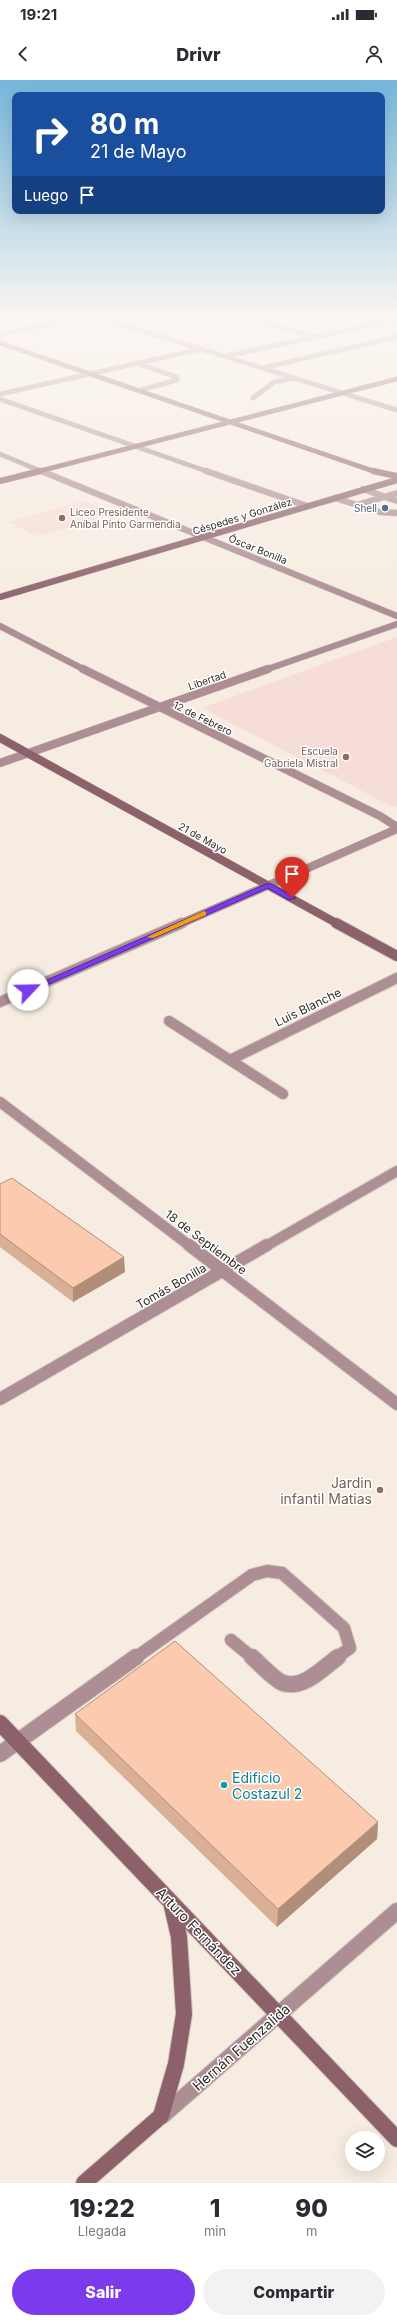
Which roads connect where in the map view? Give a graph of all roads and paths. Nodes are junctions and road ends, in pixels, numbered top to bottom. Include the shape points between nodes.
1 (44, 414) edge
2 (212, 414) edge
3 (259, 414) edge
4 (232, 421) junction
5 (137, 446) junction
6 (0, 454) edge
7 (41, 470) junction
8 (377, 472) junction
9 (397, 476) edge
10 (0, 481) edge
11 (395, 481) edge
12 (363, 489) junction
13 (397, 493) edge
14 (386, 497) junction
15 (335, 498) junction
16 (397, 501) edge
17 (357, 505) junction
18 (307, 506) junction
19 (397, 513) edge
20 (204, 536) junction
21 (0, 597) edge
22 (397, 616) edge
23 (397, 624) edge
24 (0, 626) edge
25 (158, 708) junction
26 (0, 738) edge
27 (27, 753) junction
28 (0, 763) edge
29 (397, 828) edge
30 (268, 885) junction
31 (397, 956) edge
32 (397, 978) edge
33 (0, 1002) edge
34 (169, 1021) dead end
35 (230, 1060) junction
36 (283, 1094) dead end
37 (0, 1102) edge
38 (397, 1171) edge
39 (223, 1271) junction
40 (0, 1400) edge
41 (397, 1404) edge
42 (231, 1640) dead end
43 (0, 1723) edge
44 (19, 1742) junction
45 (0, 1754) edge
46 (171, 1902) junction
47 (397, 1911) edge
48 (278, 2014) junction
49 (161, 2116) junction
50 (397, 2138) edge
51 (84, 2183) edge

1 - 5 street
2 - 4 street
3 - 4 street
4 - 5 street
4 - 8 street
5 - 7 street
5 - 18 street
6 - 7 street, Óscar Bonilla
7 - 10 street
7 - 20 street, Óscar Bonilla
8 - 9 street
8 - 11 street
11 - 12 street, Céspedes y González
12 - 14 street
12 - 15 street, Céspedes y González
13 - 14 street
14 - 16 street
14 - 17 street
15 - 17 street
15 - 18 street, Céspedes y González
17 - 19 street via 380,512
18 - 20 street, Céspedes y González
20 - 21 street, Céspedes y González
20 - 22 street, Óscar Bonilla
23 - 25 street, Libertad
24 - 25 street, 12 de Febrero
25 - 27 street, Libertad
25 - 29 street, 12 de Febrero via 380,816
26 - 27 street, 21 de Mayo
27 - 28 street, Libertad
27 - 30 street, 21 de Mayo
29 - 30 street
30 - 31 street, 21 de Mayo
30 - 33 street
32 - 35 street, Luis Blanche
34 - 35 street
35 - 36 street
37 - 39 street, 18 de Septiembre
38 - 39 street, Tomás Bonilla
39 - 40 street, Tomás Bonilla
39 - 41 street, 18 de Septiembre
42 - 44 street via 282,1683 296,1684 306,1682 350,1648 344,1628 282,1573 266,1571 252,1576
43 - 44 street, Arturo Fernández
44 - 45 street
44 - 46 street, Arturo Fernández
46 - 48 street, Arturo Fernández
46 - 49 street via 179,1936 184,2014 176,2064
47 - 48 street, Hernán Fuenzalida
48 - 49 street, Hernán Fuenzalida
48 - 50 street, Arturo Fernández
49 - 51 street, Hernán Fuenzalida

